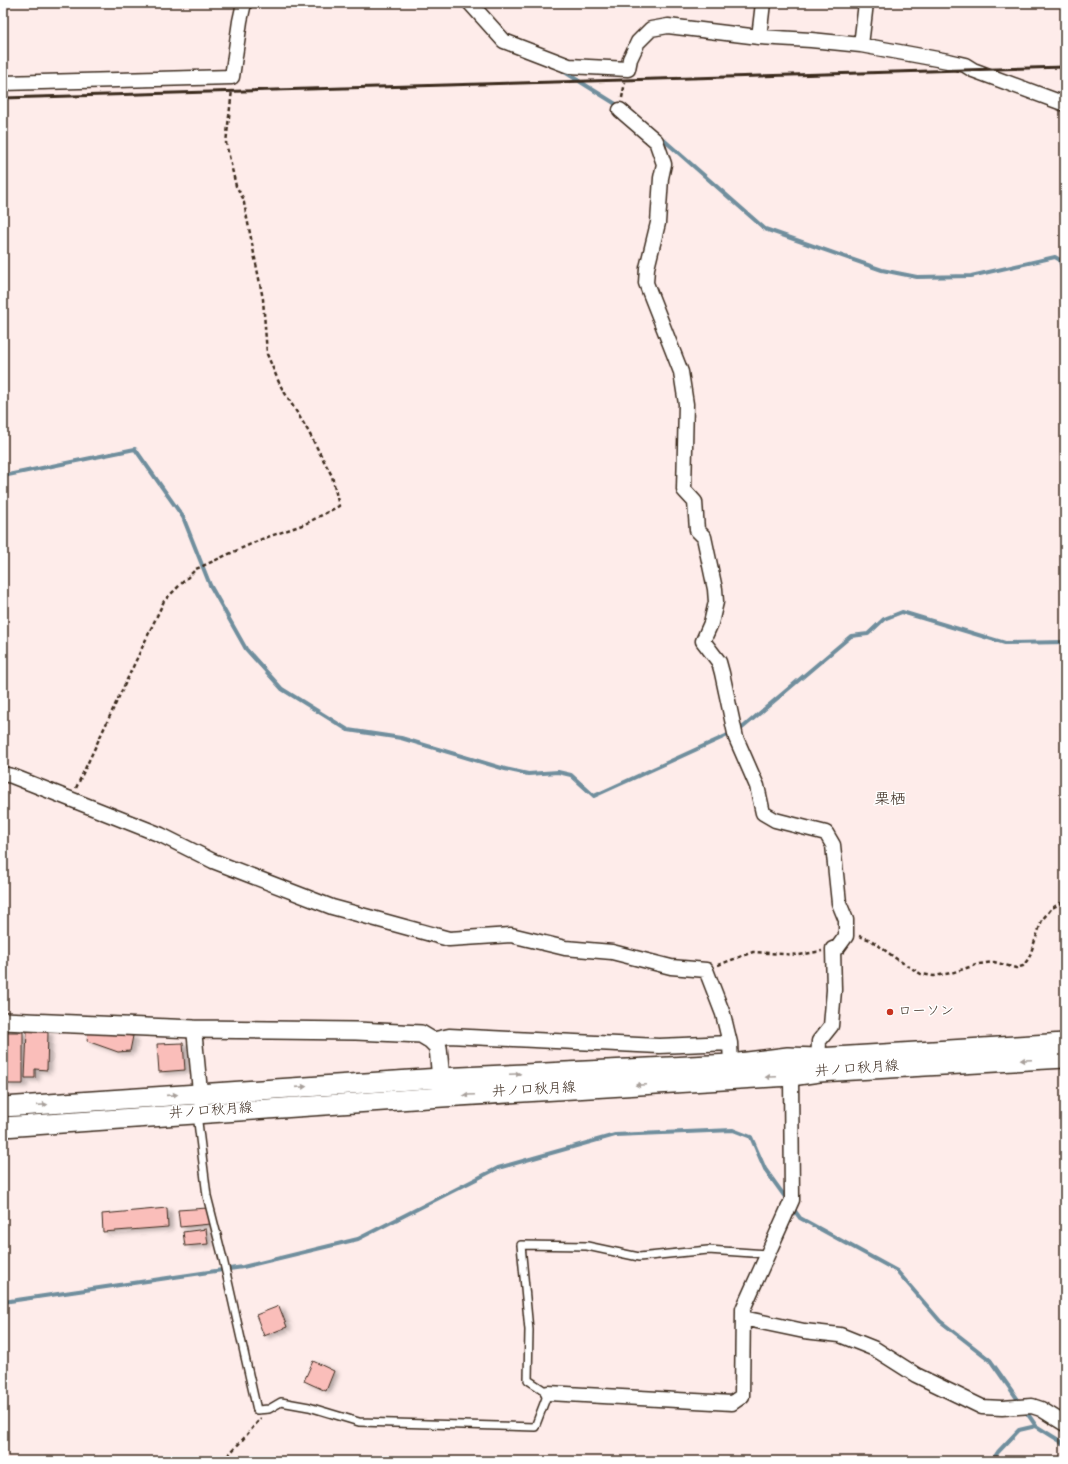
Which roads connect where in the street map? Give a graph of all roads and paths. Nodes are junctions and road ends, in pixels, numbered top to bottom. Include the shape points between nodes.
1 (244, 3) edge
2 (470, 3) edge
3 (763, 3) edge
4 (866, 3) edge
5 (759, 37) junction
6 (862, 45) junction
7 (628, 69) junction
8 (3, 83) edge
9 (1065, 104) edge
10 (231, 105) dead end
11 (620, 110) joint
12 (3, 774) edge
13 (71, 799) junction
14 (1065, 901) edge
15 (846, 936) junction
16 (833, 949) junction
17 (706, 970) junction
18 (3, 1022) edge
19 (194, 1029) junction
20 (431, 1040) junction
21 (730, 1043) junction
22 (1065, 1043) edge
23 (1065, 1058) edge
24 (731, 1064) junction
25 (818, 1065) junction
26 (789, 1066) junction
27 (440, 1078) junction
28 (200, 1093) junction
29 (442, 1096) junction
30 (3, 1107) edge
31 (199, 1113) junction
32 (3, 1127) edge
33 (768, 1254) junction
34 (743, 1318) junction
35 (548, 1393) junction
36 (268, 1410) junction
37 (1065, 1424) edge
38 (223, 1461) edge

1 - 8 street via 232,77
2 - 7 street via 504,41 569,66
3 - 5 street
4 - 6 street
5 - 6 street
5 - 7 street via 668,26 651,29 638,42
6 - 9 street via 965,65
7 - 11 path
10 - 13 path via 226,143 236,186 243,198 263,299 267,354 280,385 332,476 339,506 305,524 262,539 196,569 164,601
11 - 15 street via 656,141 664,164 658,223 646,283 681,372 686,404 684,490 694,502 697,530 704,537 715,589 716,602 703,641 719,662 736,738 757,786 764,813 775,820 826,833 833,845 839,903 846,920
12 - 13 street
13 - 17 street via 161,835 213,860 332,907 449,939 511,935 565,948 612,952 671,967
14 - 15 path via 1052,908 1042,920 1029,958 1023,966 1016,968 994,962 934,976 921,974 871,940 859,936
15 - 16 street via 838,947
16 - 17 path via 799,955 753,952
16 - 25 street via 834,990 831,1026 819,1041
17 - 21 street via 724,1014
18 - 19 street
19 - 20 street via 421,1034
19 - 28 street
20 - 21 street via 449,1036 659,1046
20 - 27 street via 438,1047
21 - 24 street
22 - 25 main road, 井ノ口秋月線
23 -> 25 main road, 井ノ口秋月線
24 - 26 main road, 井ノ口秋月線
27 -> 24 main road, 井ノ口秋月線
25 - 26 main road, 井ノ口秋月線
26 -> 29 main road, 井ノ口秋月線
26 - 33 street via 792,1200
28 -> 27 main road, 井ノ口秋月線
27 - 29 street
30 -> 28 main road, 井ノ口秋月線
28 - 31 street
29 - 31 main road, 井ノ口秋月線
31 - 32 main road, 井ノ口秋月線
31 - 36 lane via 207,1196 258,1410
33 - 34 street via 743,1309
33 - 35 lane via 708,1250 639,1257 587,1246 521,1244 529,1330 528,1380
34 - 35 street via 742,1396 732,1404
34 - 37 street via 804,1331 840,1335 875,1349 916,1375 982,1407 1032,1406
35 - 36 lane via 535,1427 359,1422 309,1407 281,1402
36 - 38 path

